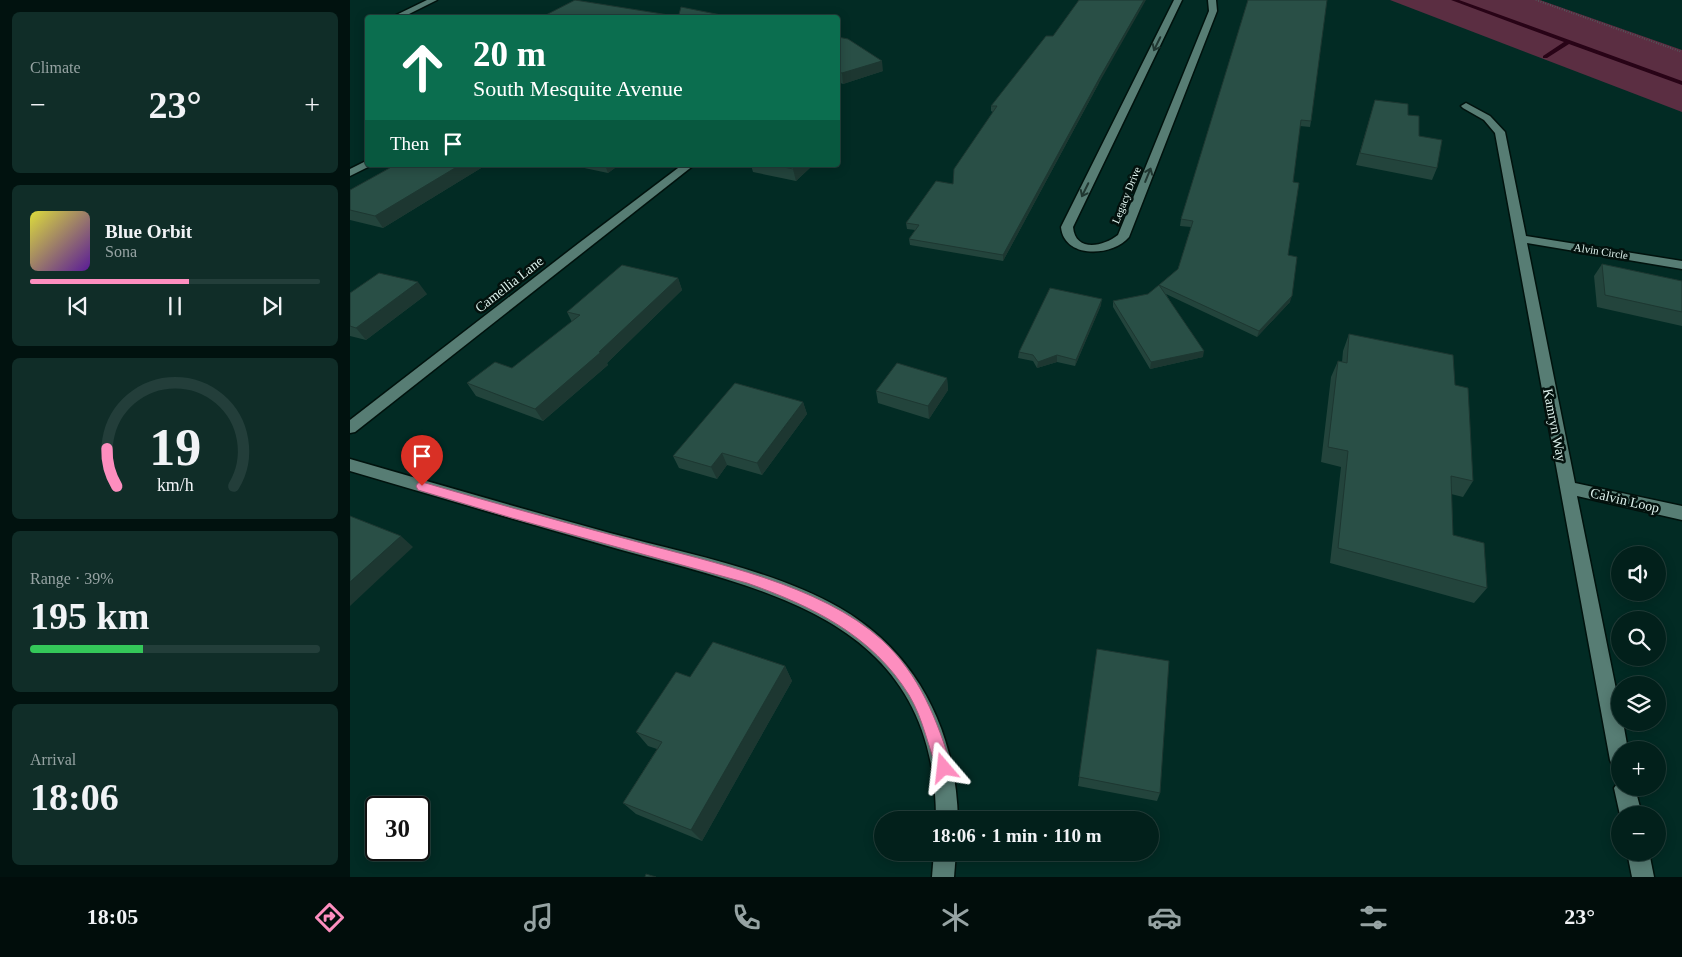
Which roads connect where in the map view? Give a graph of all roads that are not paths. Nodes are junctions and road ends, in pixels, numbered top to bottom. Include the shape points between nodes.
1 (432, 0) edge
2 (1178, 0) edge
3 (1212, 0) edge
4 (400, 15) edge
5 (1466, 106) dead end
6 (365, 165) edge
7 (686, 167) edge
8 (350, 173) edge
9 (1520, 238) junction
10 (1682, 265) edge
11 (350, 428) edge
12 (350, 465) edge
13 (1568, 487) junction
14 (1682, 513) edge
15 (1616, 741) edge
16 (946, 811) edge
17 (944, 861) edge
18 (1639, 861) edge
19 (943, 877) edge
20 (1642, 877) edge

1 - 4 street
2 -> 3 street, Legacy Drive via 1067,227 1066,233 1077,244 1099,248 1110,246 1123,237 1213,11
5 - 9 street, Kamryn Way via 1487,118 1500,132
6 - 8 street
7 - 11 street, Camellia Lane
9 - 10 street, Alvin Circle
9 - 13 street, Kamryn Way
12 - 16 street via 747,578 783,590 844,620 877,644 915,691 931,725 944,768
13 - 14 street, Calvin Loop
13 - 15 street, Kamryn Way
17 - 19 street
18 - 20 street

